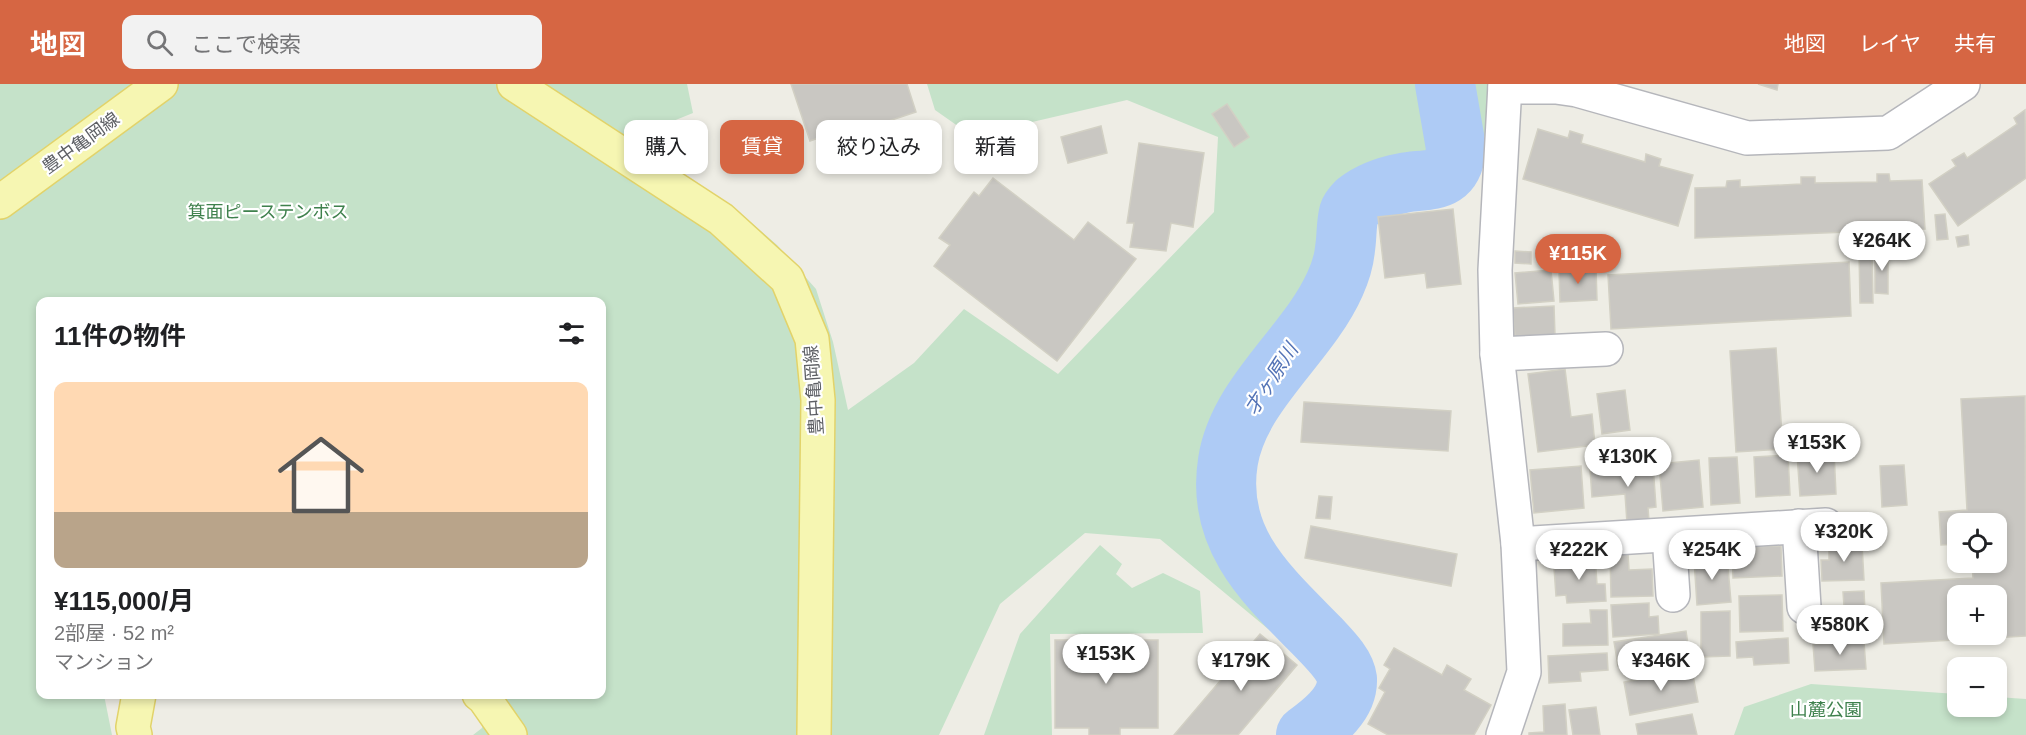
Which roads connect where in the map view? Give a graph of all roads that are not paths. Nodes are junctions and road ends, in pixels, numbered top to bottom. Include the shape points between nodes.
1 (161, 84) edge
2 (514, 84) edge
3 (1963, 84) edge
4 (1505, 86) edge
5 (0, 202) edge
6 (1606, 349) dead end
7 (1497, 354) junction
8 (1669, 535) junction
9 (1518, 544) junction
10 (1672, 595) dead end
11 (1804, 607) dead end
12 (138, 699) edge
13 (485, 699) edge
14 (135, 735) edge
15 (510, 735) edge
16 (814, 735) edge
17 (1503, 735) edge

1 - 5 main road, 豊中亀岡線
2 - 16 main road, 豊中亀岡線 via 721,219 787,279 812,339 818,400
3 - 4 street via 1888,134 1747,138 1577,90
4 - 7 street via 1495,270
6 - 7 street
7 - 9 street
8 - 9 street
8 - 10 street
8 - 11 street via 1812,526
9 - 17 street via 1524,672
12 - 14 main road
13 - 15 main road

